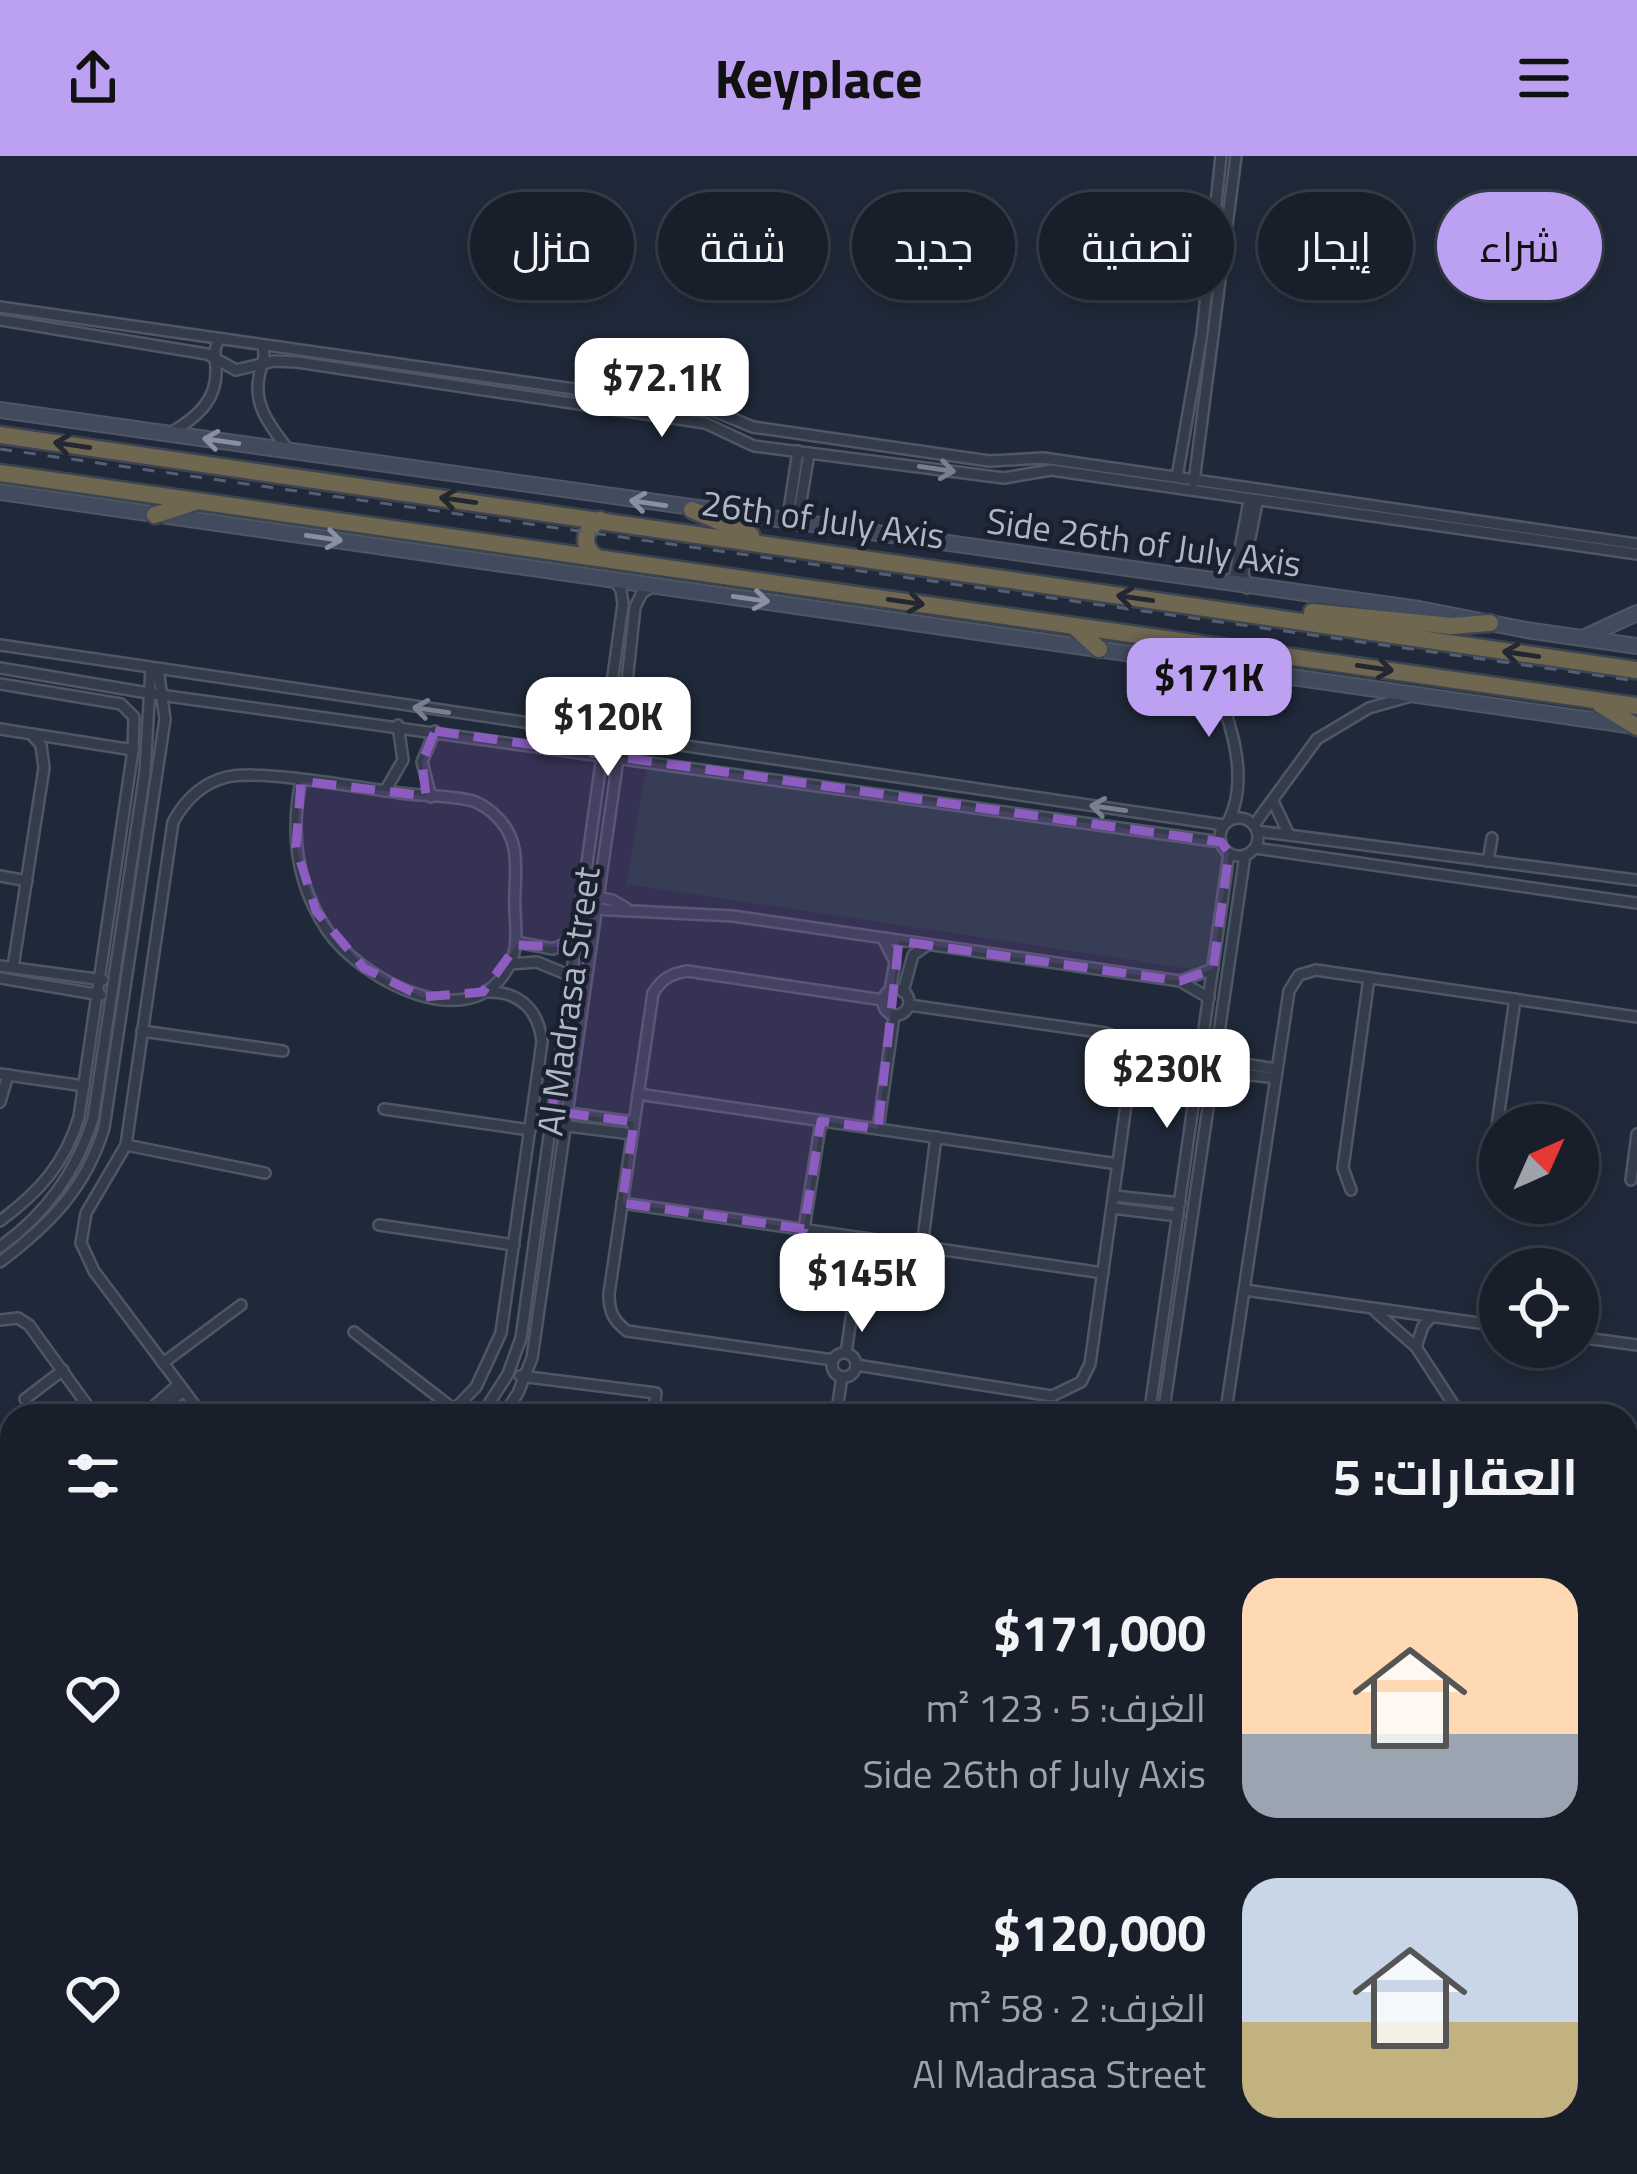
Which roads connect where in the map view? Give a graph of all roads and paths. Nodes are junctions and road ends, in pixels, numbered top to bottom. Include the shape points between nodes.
1 (1221, 156) edge
2 (1236, 156) edge
3 (0, 307) edge
4 (0, 320) edge
5 (128, 326) junction
6 (1207, 333) junction
7 (219, 340) junction
8 (127, 341) junction
9 (263, 347) junction
10 (215, 359) junction
11 (263, 362) junction
12 (650, 401) junction
13 (0, 410) edge
14 (648, 415) junction
15 (170, 434) junction
16 (0, 435) edge
17 (1183, 446) junction
18 (886, 447) junction
19 (1198, 447) junction
20 (290, 452) junction
21 (803, 452) junction
22 (885, 462) junction
23 (0, 473) edge
24 (1177, 477) junction
25 (1195, 480) junction
26 (1175, 490) junction
27 (1193, 493) junction
28 (3, 494) edge
29 (1333, 498) junction
30 (200, 501) junction
31 (1253, 502) junction
32 (531, 510) junction
33 (692, 510) junction
34 (1332, 513) junction
35 (155, 514) junction
36 (600, 520) junction
37 (792, 524) junction
38 (1637, 544) edge
39 (773, 545) junction
40 (530, 548) junction
41 (1637, 554) edge
42 (598, 558) junction
43 (614, 579) junction
44 (655, 585) junction
45 (1227, 585) junction
46 (1247, 588) junction
47 (1251, 614) junction
48 (1637, 614) edge
49 (1490, 623) junction
50 (1074, 626) junction
51 (1580, 638) junction
52 (0, 645) edge
53 (1637, 646) edge
54 (1099, 649) junction
55 (1208, 664) junction
56 (0, 668) edge
57 (154, 669) junction
58 (1637, 670) edge
59 (0, 684) edge
60 (155, 694) junction
61 (1417, 694) junction
62 (1589, 699) junction
63 (1637, 706) edge
64 (398, 725) junction
65 (1637, 727) edge
66 (0, 729) edge
67 (435, 731) junction
68 (31, 734) junction
69 (605, 736) junction
70 (621, 738) junction
71 (133, 750) junction
72 (602, 756) junction
73 (618, 758) junction
74 (301, 781) junction
75 (385, 791) junction
76 (431, 796) junction
77 (1273, 801) junction
78 (1227, 822) junction
79 (1256, 828) junction
80 (1289, 835) junction
81 (1492, 838) dead end
82 (1221, 842) junction
83 (1250, 851) junction
84 (1229, 853) junction
85 (1488, 861) junction
86 (0, 876) edge
87 (27, 880) junction
88 (1637, 880) edge
89 (1224, 886) junction
90 (1240, 889) junction
91 (583, 895) junction
92 (598, 897) junction
93 (1637, 903) edge
94 (581, 908) junction
95 (626, 908) junction
96 (596, 910) junction
97 (884, 938) junction
98 (576, 939) junction
99 (516, 942) junction
100 (928, 945) junction
101 (896, 962) junction
102 (511, 964) junction
103 (909, 964) junction
104 (0, 966) edge
105 (13, 968) junction
106 (1213, 969) junction
107 (571, 976) junction
108 (1370, 977) junction
109 (0, 979) edge
110 (100, 980) junction
111 (1180, 981) junction
112 (115, 982) junction
113 (483, 992) junction
114 (903, 992) junction
115 (98, 994) junction
116 (886, 995) junction
117 (112, 998) junction
118 (1209, 998) junction
119 (1514, 999) junction
120 (909, 1005) junction
121 (894, 1016) junction
122 (1637, 1017) edge
123 (142, 1031) junction
124 (283, 1051) dead end
125 (1212, 1064) junction
126 (4, 1074) edge
127 (1277, 1074) junction
128 (84, 1086) junction
129 (638, 1094) junction
130 (0, 1102) edge
131 (1500, 1104) edge
132 (384, 1109) dead end
133 (552, 1111) junction
134 (566, 1113) junction
135 (821, 1120) junction
136 (550, 1124) junction
137 (564, 1125) junction
138 (633, 1128) junction
139 (878, 1129) junction
140 (530, 1130) junction
141 (1637, 1134) edge
142 (936, 1137) junction
143 (126, 1145) junction
144 (1186, 1156) junction
145 (1199, 1156) junction
146 (1118, 1164) junction
147 (265, 1173) dead end
148 (1631, 1180) dead end
149 (1351, 1190) dead end
150 (1114, 1196) junction
151 (622, 1203) junction
152 (1180, 1203) junction
153 (1112, 1208) junction
154 (1178, 1216) junction
155 (0, 1221) edge
156 (379, 1226) dead end
157 (804, 1229) junction
158 (863, 1238) junction
159 (514, 1245) junction
160 (922, 1246) junction
161 (0, 1247) edge
162 (1173, 1252) junction
163 (1186, 1253) junction
164 (0, 1262) edge
165 (1103, 1273) junction
166 (1245, 1290) junction
167 (241, 1305) dead end
168 (1371, 1308) junction
169 (1432, 1316) junction
170 (0, 1320) edge
171 (1479, 1323) edge
172 (354, 1332) dead end
173 (1599, 1339) edge
174 (1637, 1345) edge
175 (1416, 1347) junction
176 (846, 1353) junction
177 (833, 1360) junction
178 (163, 1363) junction
179 (856, 1365) junction
180 (63, 1370) junction
181 (508, 1374) junction
182 (526, 1376) junction
183 (842, 1377) junction
184 (25, 1399) dead end
185 (86, 1404) edge
186 (194, 1404) edge
187 (441, 1404) edge
188 (460, 1404) edge
189 (489, 1404) edge
190 (509, 1404) edge
191 (655, 1404) edge
192 (838, 1404) edge
193 (1151, 1404) edge
194 (1165, 1404) edge
195 (1224, 1404) edge
196 (1453, 1404) edge

1 - 6 street
2 - 6 street
3 - 5 street
4 - 8 street
5 - 7 street
5 - 8 street
6 - 17 street
6 - 19 street
7 - 9 street
7 - 10 street
8 - 10 street
9 - 11 street
9 - 12 street
10 - 11 street via 236,370
10 - 15 street via 208,402
11 - 14 street
11 - 20 street via 259,405
12 - 14 street
12 - 18 street
13 - 15 main road, Side 26th of July Axis
14 - 21 street
20 -> 15 main road, Side 26th of July Axis
32 -> 16 highway, 26th of July Axis
17 - 19 street
17 - 24 street
18 - 22 street
18 - 24 street
19 - 25 street
33 -> 20 main road, Side 26th of July Axis
21 - 22 street
21 - 37 street
22 -> 26 street via 1004,478 1052,470
23 - 30 highway, 26th of July Axis
24 - 25 street
24 - 26 street
25 - 27 street
25 - 29 street
26 - 27 street
27 - 31 street
28 - 35 main road
29 - 34 street
29 - 38 street
30 - 35 highway
30 - 40 highway, 26th of July Axis
31 - 34 street
31 - 45 street
31 - 46 street
32 - 36 highway, 26th of July Axis
32 - 40 highway via 540,532
33 - 37 main road, Side 26th of July Axis
33 - 39 highway
34 - 41 street
35 -> 43 main road
36 - 39 highway, 26th of July Axis
36 - 42 highway via 586,538
37 - 45 main road, Side 26th of July Axis
47 -> 39 highway, 26th of July Axis
40 - 42 highway, 26th of July Axis
42 -> 50 highway, 26th of July Axis
43 - 44 main road
43 - 69 street, Al Madrasa Street via 623,604
44 -> 54 main road
44 - 70 street, Al Madrasa Street via 635,607
45 - 46 main road, Side 26th of July Axis
46 - 49 main road, Side 26th of July Axis
47 - 49 highway
58 -> 47 highway, 26th of July Axis
48 - 51 main road
49 - 51 main road, Side 26th of July Axis
50 - 54 highway
50 -> 62 highway, 26th of July Axis
51 - 53 main road, Side 26th of July Axis
52 - 57 street
54 - 55 main road
55 - 61 main road
55 - 78 street via 1239,782
56 - 60 street
57 - 60 street
69 -> 57 street
59 - 71 street via 127,706
60 - 64 street
60 - 112 street
60 - 164 street via 165,719 104,1128 63,1208
61 - 65 main road
61 - 77 street via 1369,708 1317,740
62 - 63 highway, 26th of July Axis
62 - 65 highway
64 - 67 street
64 - 75 street via 403,760
66 - 68 street
67 - 72 street
67 - 76 street via 422,762
68 - 71 street
68 - 87 street via 45,760
69 - 70 street
69 - 72 street, Al Madrasa Street
70 - 73 street, Al Madrasa Street
78 -> 70 street
71 - 110 street
72 - 73 street
72 - 91 street, Al Madrasa Street
73 - 82 street
73 - 92 street, Al Madrasa Street
74 - 75 street
74 - 113 street via 300,869 345,952 422,997
74 - 123 street via 228,776 180,809
75 - 76 street
76 - 99 street via 473,802 506,827 517,853
77 - 79 street
77 - 80 street
78 - 79 street via 1243,818
78 - 82 street
79 - 80 street
79 - 83 street
80 - 85 street
81 - 85 street
82 - 84 street
83 - 84 street
83 - 90 street
83 - 93 street
84 - 89 street
85 - 88 street
86 - 87 street
87 - 105 street
89 - 90 street
89 - 106 street
90 - 125 street
91 - 92 street
91 - 94 street, Al Madrasa Street
92 - 95 street
92 - 96 street, Al Madrasa Street
94 - 96 street
94 - 98 street, Al Madrasa Street
95 - 96 street
95 - 97 street
96 - 134 street, Al Madrasa Street
97 - 100 street
97 - 101 street
98 - 99 street via 553,949
98 - 107 street, Al Madrasa Street
99 - 102 street
100 - 103 street
100 - 111 street
101 - 103 street
101 - 116 street
102 - 107 street via 549,964
102 - 113 street
103 - 114 street
104 - 105 street
105 - 110 street
106 - 111 street
106 - 118 street
107 - 133 street, Al Madrasa Street
108 - 119 street
108 - 127 street via 1316,970 1294,980
108 - 149 street via 1342,1168
109 - 115 street
110 - 112 street
110 - 115 street
111 - 118 street
112 - 117 street
113 - 140 street via 512,995 540,1027
114 - 116 street
114 - 120 street
115 - 117 street
115 - 128 street
116 - 121 street via 886,1012
116 - 129 street via 673,974 653,993
117 - 161 street via 82,1151 46,1207
118 - 144 street
119 - 122 street
119 - 131 street
120 - 121 street
120 - 146 street via 1117,1036 1132,1062
121 - 139 street
123 - 124 street
123 - 143 street
125 - 127 street
125 - 145 street
126 - 128 street
126 - 130 street
127 - 166 street
128 - 155 street via 58,1166
129 - 135 street
129 - 138 street
132 - 140 street
133 - 134 street
133 - 136 street, Al Madrasa Street
134 - 137 street, Al Madrasa Street
134 - 138 street
135 - 139 street
135 - 157 street
136 - 137 street
136 - 181 street, Al Madrasa Street via 521,1338
137 - 138 street
137 - 182 street, Al Madrasa Street
138 - 151 street
139 - 142 street
140 - 159 street
141 - 148 street
142 - 146 street
142 - 160 street
143 - 147 street
143 - 178 street via 86,1213 81,1243
144 - 145 street
144 - 152 street
145 - 163 street
146 - 150 street
150 - 152 street
150 - 153 street
151 - 157 street
151 - 177 street via 609,1309 627,1331
152 - 154 street
153 - 154 street
153 - 165 street
154 - 162 street
156 - 159 street
157 - 158 street
158 - 160 street
158 - 176 street
159 - 188 street via 501,1333
160 - 165 street
162 - 163 street
162 - 193 street
163 - 194 street
165 - 179 street via 1087,1373 1063,1394
166 - 168 street
166 - 195 street
167 - 178 street
168 - 169 street
168 - 175 street
169 - 171 street
169 - 175 street
170 - 180 street via 24,1321
172 - 187 street
173 - 174 street
175 - 196 street
176 - 177 street
176 - 179 street
177 - 183 street
178 - 186 street
179 - 183 street
180 - 184 street
180 - 185 street
181 - 182 street
181 - 189 street, Al Madrasa Street
182 - 190 street, Al Madrasa Street
182 - 191 street via 656,1393
183 - 192 street

